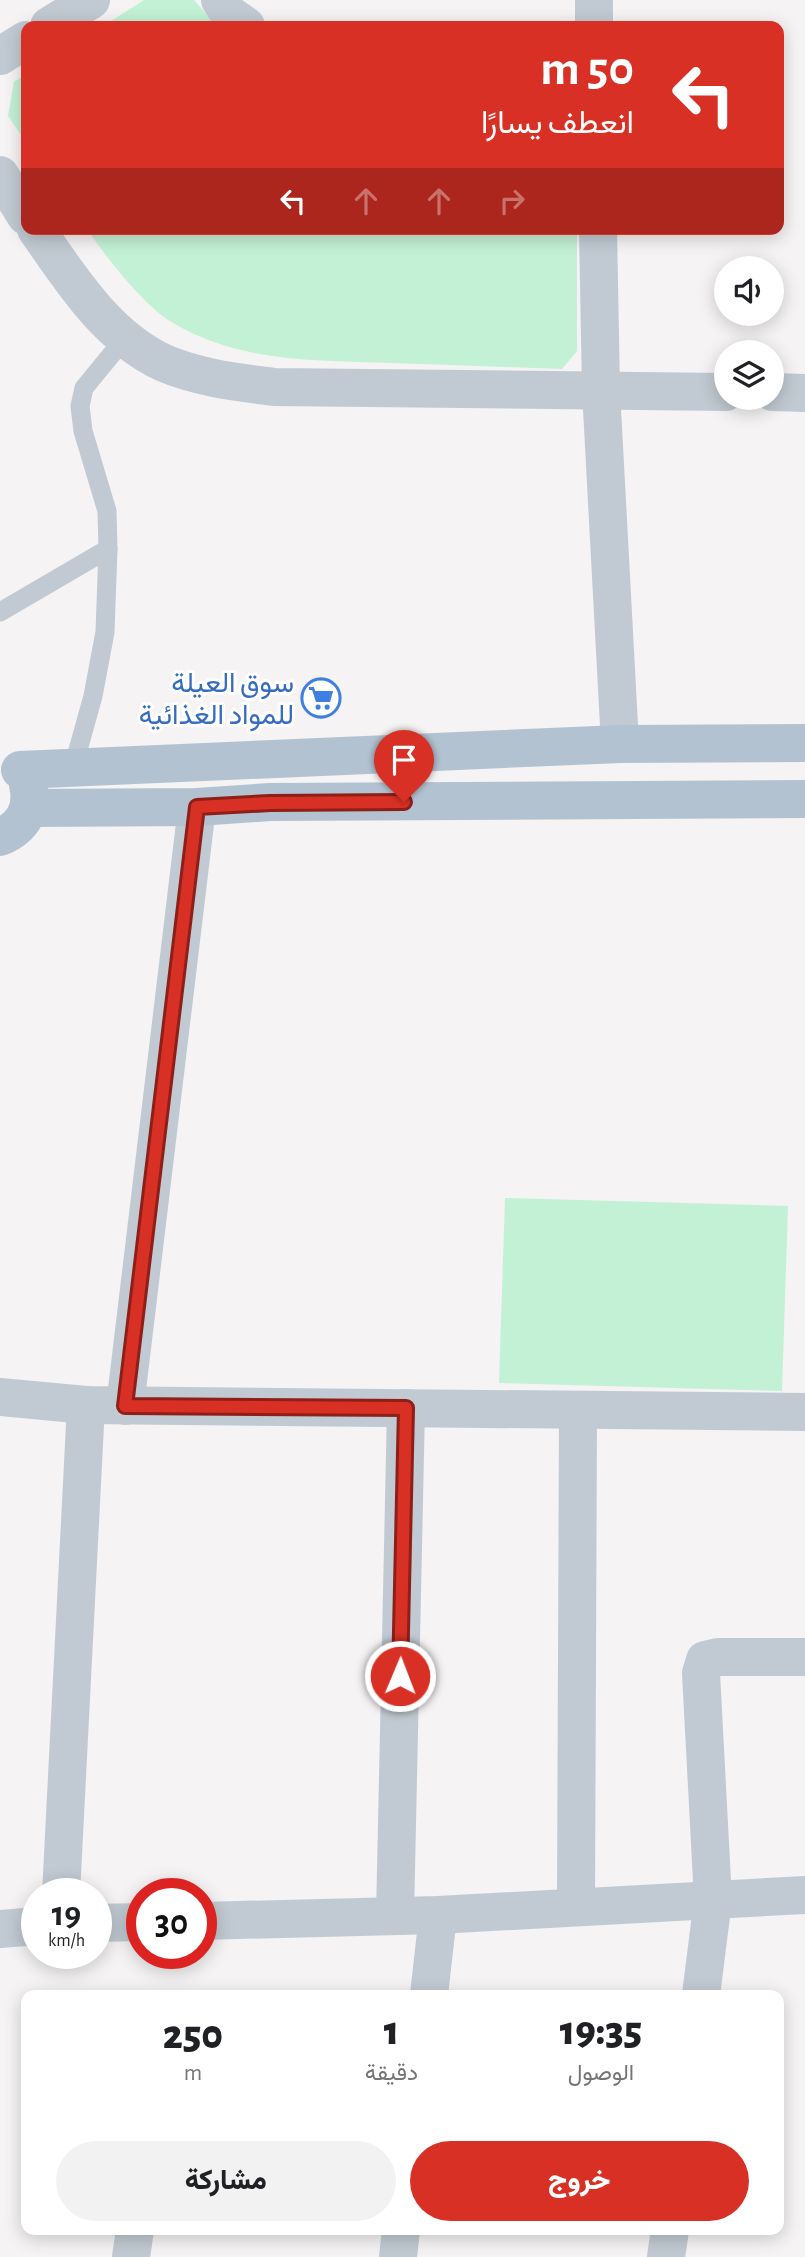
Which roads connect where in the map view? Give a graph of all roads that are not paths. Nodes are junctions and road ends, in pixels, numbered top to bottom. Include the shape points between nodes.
1 (91, 0) edge
2 (220, 0) edge
3 (594, 0) edge
4 (57, 21) edge
5 (239, 21) edge
6 (594, 21) edge
7 (21, 43) edge
8 (0, 56) edge
9 (0, 175) edge
10 (21, 208) edge
11 (40, 235) edge
12 (598, 235) edge
13 (125, 338) junction
14 (601, 390) junction
15 (714, 392) edge
16 (784, 392) edge
17 (805, 393) edge
18 (108, 549) junction
19 (0, 612) edge
20 (805, 743) edge
21 (620, 744) junction
22 (10, 764) edge
23 (73, 768) junction
24 (805, 799) edge
25 (197, 807) junction
26 (29, 808) junction
27 (0, 837) edge
28 (0, 1397) edge
29 (86, 1405) junction
30 (125, 1406) junction
31 (406, 1408) junction
32 (578, 1410) junction
33 (805, 1412) edge
34 (805, 1657) edge
35 (62, 1878) edge
36 (805, 1895) edge
37 (713, 1900) junction
38 (576, 1907) junction
39 (438, 1915) junction
40 (395, 1916) junction
41 (217, 1921) edge
42 (21, 1927) edge
43 (0, 1929) edge
44 (430, 1990) edge
45 (702, 1990) edge
46 (134, 2235) edge
47 (400, 2235) edge
48 (669, 2235) edge
49 (131, 2257) edge
50 (398, 2257) edge
51 (666, 2257) edge

1 - 4 street
2 - 5 street
3 - 6 street
7 - 8 street
9 - 10 street
11 - 13 street via 83,296
12 - 14 street
13 - 14 street via 164,363 217,380 274,387
13 - 18 lane via 84,388 80,406 107,511
14 - 15 street
14 - 21 street
16 - 17 street
18 - 19 lane
18 - 23 lane via 105,632
20 - 21 main road
21 - 23 main road
22 - 23 main road
22 - 26 main road via 27,782
24 - 25 main road via 284,802
25 - 26 main road
25 - 30 street
26 - 27 main road via 23,822
28 - 29 street
29 - 30 street
29 - 35 street
30 - 31 street
31 - 32 street
31 - 40 street
32 - 33 street
32 - 38 street
34 - 37 street via 705,1660 701,1673
36 - 37 street
37 - 38 street
37 - 45 street
38 - 39 street
39 - 40 street
39 - 44 street
40 - 41 street
42 - 43 street
46 - 49 street
47 - 50 street
48 - 51 street

